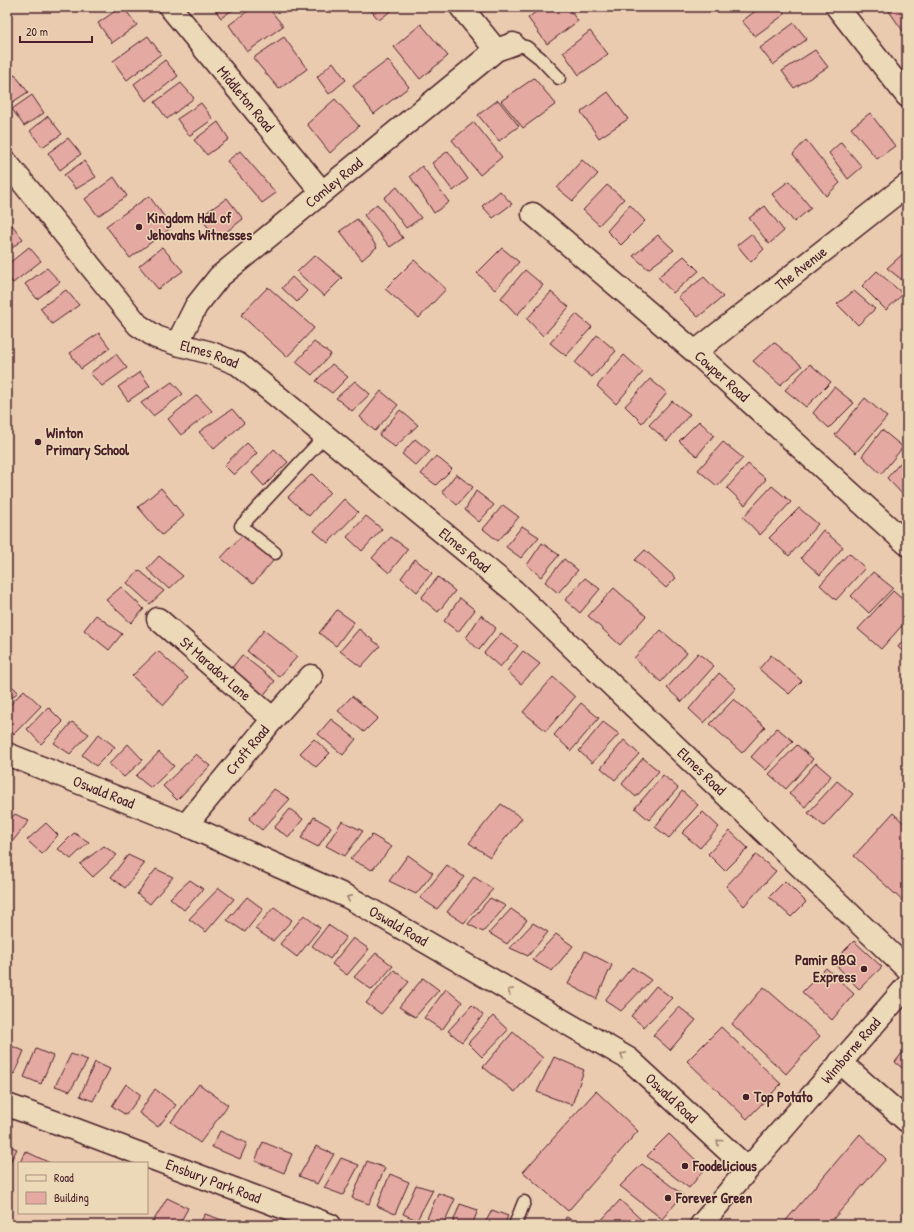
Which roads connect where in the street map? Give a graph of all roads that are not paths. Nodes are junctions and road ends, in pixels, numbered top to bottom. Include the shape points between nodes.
1 (170, 7) edge
2 (461, 7) edge
3 (837, 7) edge
4 (505, 47) junction
5 (559, 78) dead end
6 (907, 96) edge
7 (7, 163) edge
8 (907, 185) edge
9 (322, 192) junction
10 (533, 214) dead end
11 (177, 344) junction
12 (695, 352) junction
13 (325, 436) junction
14 (907, 544) edge
15 (275, 553) dead end
16 (158, 619) dead end
17 (311, 676) dead end
18 (273, 719) junction
19 (7, 754) edge
20 (186, 825) junction
21 (907, 969) edge
22 (907, 986) edge
23 (840, 1062) junction
24 (7, 1105) edge
25 (907, 1120) edge
26 (748, 1169) junction
27 (524, 1202) dead end
28 (330, 1225) edge
29 (515, 1225) edge
30 (701, 1225) edge

1 - 9 street, Middleton Road
2 - 4 street
3 - 6 street
4 - 5 lane via 526,47
4 - 9 street, Comley Road
7 - 11 street, Elmes Road via 138,325 156,337
8 - 12 street, The Avenue
9 - 11 street, Comley Road via 219,277 196,306
10 - 12 street, Cowper Road
11 - 13 street, Elmes Road via 211,353 238,364
12 - 14 street, Cowper Road
13 - 15 lane via 241,526
13 - 21 street, Elmes Road via 514,591
16 - 18 street, St Maradox Lane
17 - 18 street, Croft Road
18 - 20 street, Croft Road
19 - 20 street, Oswald Road
26 -> 20 street, Oswald Road via 629,1059 348,897
22 - 23 street, Wimborne Road
23 - 25 street
23 - 26 street, Wimborne Road
24 - 28 street, Ensbury Park Road
26 - 30 street, Wimborne Road
27 - 29 lane

